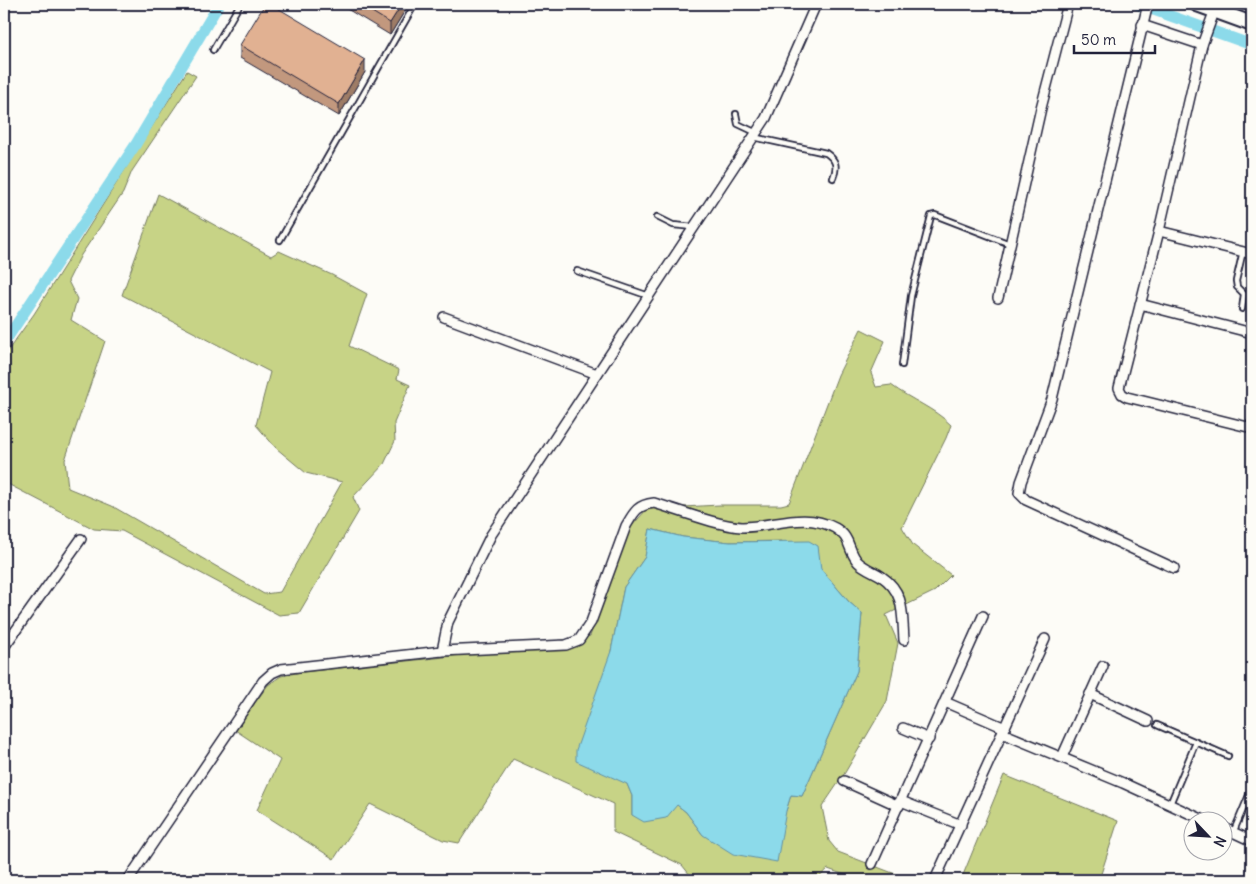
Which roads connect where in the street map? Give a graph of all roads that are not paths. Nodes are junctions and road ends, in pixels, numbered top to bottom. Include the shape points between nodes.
1 (240, 4) edge
2 (415, 4) edge
3 (816, 4) edge
4 (1068, 4) edge
5 (1148, 4) edge
6 (1197, 4) edge
7 (1214, 10) edge
8 (1143, 21) junction
9 (1252, 24) edge
10 (1203, 42) junction
11 (212, 50) dead end
12 (736, 114) dead end
13 (754, 134) junction
14 (833, 178) dead end
15 (657, 216) dead end
16 (694, 227) junction
17 (1159, 231) junction
18 (280, 240) dead end
19 (1010, 244) junction
20 (1248, 252) edge
21 (577, 271) dead end
22 (649, 296) junction
23 (998, 298) dead end
24 (1140, 304) junction
25 (1242, 309) dead end
26 (444, 317) dead end
27 (1252, 333) edge
28 (902, 365) dead end
29 (597, 374) junction
30 (1252, 428) edge
31 (81, 539) dead end
32 (1174, 568) dead end
33 (983, 616) dead end
34 (1046, 639) dead end
35 (904, 640) dead end
36 (4, 647) edge
37 (442, 651) junction
38 (1103, 666) dead end
39 (1090, 694) junction
40 (945, 702) junction
41 (1148, 721) dead end
42 (1157, 725) dead end
43 (903, 728) dead end
44 (1004, 730) junction
45 (928, 739) junction
46 (1196, 742) junction
47 (1228, 756) dead end
48 (1062, 758) junction
49 (844, 781) dead end
50 (1252, 788) edge
51 (900, 803) junction
52 (1170, 804) junction
53 (1187, 812) edge
54 (961, 825) junction
55 (1234, 830) edge
56 (1234, 832) edge
57 (1252, 841) edge
58 (872, 864) dead end
59 (128, 880) edge
60 (935, 880) edge

1 - 11 lane
2 - 18 lane
3 - 13 street via 772,105
4 - 19 street
5 - 8 street
6 - 7 street
7 - 9 street
7 - 10 street
8 - 10 street
8 - 32 street via 1052,399 1019,493 1026,500
10 - 17 street
12 - 13 lane via 736,121
13 - 14 lane via 826,153 836,164
13 - 16 street
15 - 16 lane via 673,225
16 - 22 street
17 - 20 street
17 - 24 street
19 - 23 street
19 - 28 lane via 931,216 911,296
20 - 25 lane via 1236,281 1244,294
21 - 22 lane
22 - 29 street
24 - 27 street
24 - 30 street via 1119,388 1122,394
26 - 29 street
29 - 37 street via 491,535 448,622
31 - 36 street
33 - 40 street
34 - 44 street
35 - 37 street via 900,596 881,576 858,562 847,537 835,528 797,519 741,527 654,503 643,504 626,526 592,622 579,640 566,646
37 - 59 street via 281,669 272,673
38 - 39 street
39 - 41 street
39 - 48 street
40 - 44 street
40 - 45 street
42 - 46 lane
43 - 45 street
44 - 48 street
44 - 54 street
45 - 51 street
46 - 47 lane
46 - 52 lane
48 - 52 street
49 - 51 street
50 - 55 lane
51 - 54 street
51 - 58 street
52 - 53 street
54 - 60 street
56 - 57 street

